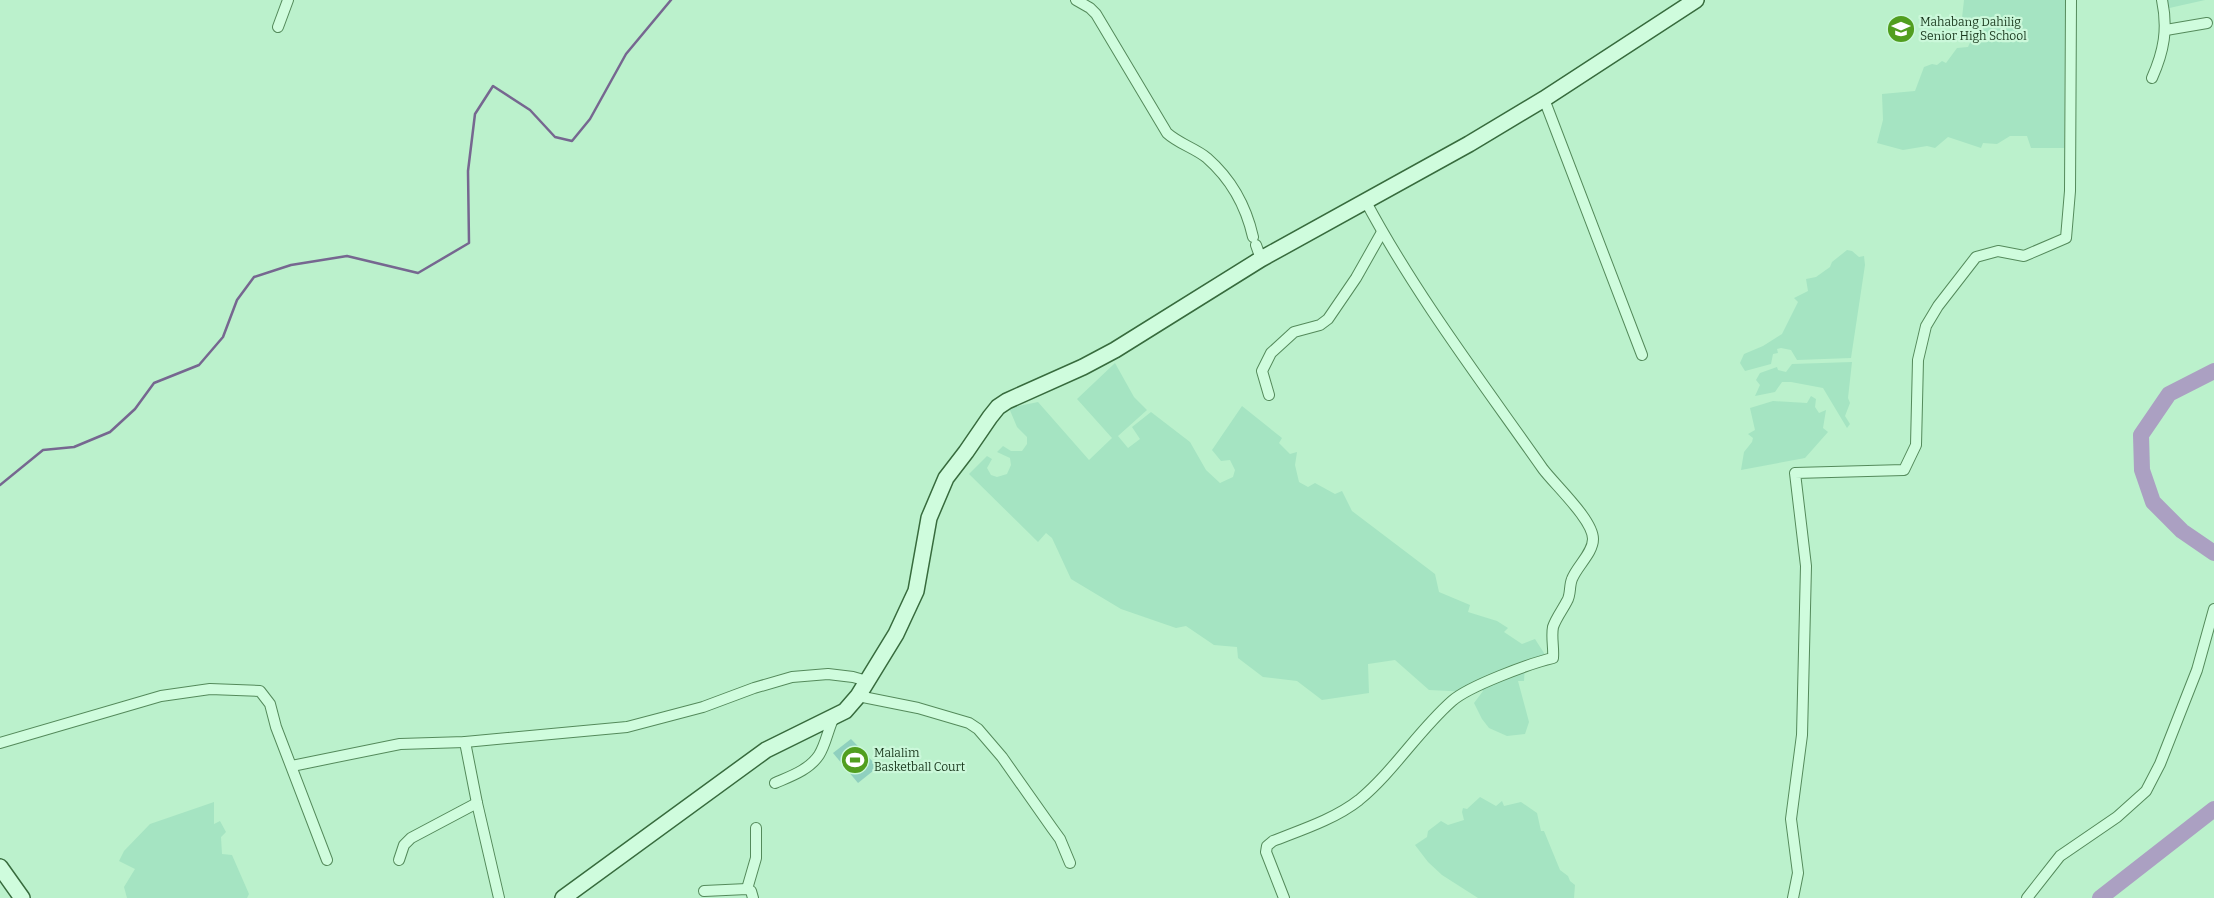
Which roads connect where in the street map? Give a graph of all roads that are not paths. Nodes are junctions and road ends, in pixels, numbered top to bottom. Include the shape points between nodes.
1 (288, 0) edge
2 (1076, 0) edge
3 (1696, 0) edge
4 (2070, 0) edge
5 (2162, 0) edge
6 (2208, 23) dead end
7 (278, 27) dead end
8 (2166, 30) junction
9 (2152, 78) dead end
10 (1544, 99) junction
11 (1365, 200) junction
12 (1382, 232) junction
13 (1256, 247) junction
14 (1642, 355) dead end
15 (1269, 395) dead end
16 (2214, 609) edge
17 (867, 681) junction
18 (858, 696) junction
19 (834, 717) junction
20 (465, 742) junction
21 (0, 743) edge
22 (292, 766) junction
23 (775, 783) dead end
24 (476, 803) junction
25 (756, 828) dead end
26 (326, 860) dead end
27 (399, 860) dead end
28 (1070, 863) dead end
29 (0, 866) edge
30 (704, 891) dead end
31 (750, 894) edge
32 (22, 898) edge
33 (499, 898) edge
34 (563, 898) edge
35 (1284, 898) edge
36 (1793, 898) edge
37 (2026, 898) edge

1 - 7 street
2 - 13 street via 1096,14 1168,133 1177,142 1206,157 1236,192 1246,210
3 - 10 street
4 - 36 street via 2070,190 2066,238 2024,256 1998,251 1976,257 1938,306 1926,326 1918,360 1916,445 1904,470 1795,473 1806,566 1802,735 1791,819 1798,873
5 - 8 street
6 - 8 street
8 - 9 street
10 - 11 street via 1441,160
10 - 14 street
11 - 12 street
11 - 13 street
12 - 15 street via 1328,319 1320,325 1294,332 1271,353 1262,371
12 - 35 street via 1545,471 1587,519 1593,540 1572,579 1568,600 1553,626 1553,658 1536,662 1460,695 1357,802 1267,846 1266,852
13 - 17 street via 1124,345 1083,368 998,407 940,489 929,518 916,591 899,628
16 - 37 street via 2197,670 2146,791 2117,817 2060,856
17 - 18 street
17 - 20 street via 828,674 792,677 703,707 627,727
18 - 19 street via 845,711
18 - 28 street via 918,708 969,723 978,729 1002,757 1060,839
19 - 23 street via 819,755 811,765
19 - 34 street via 766,750
20 - 22 street via 400,744
20 - 24 street
21 - 22 street via 161,696 210,689 256,690 263,693 270,704
22 - 26 street
24 - 27 street via 411,838 404,845
24 - 33 street
25 - 31 street via 756,858
29 - 32 street
30 - 31 street

